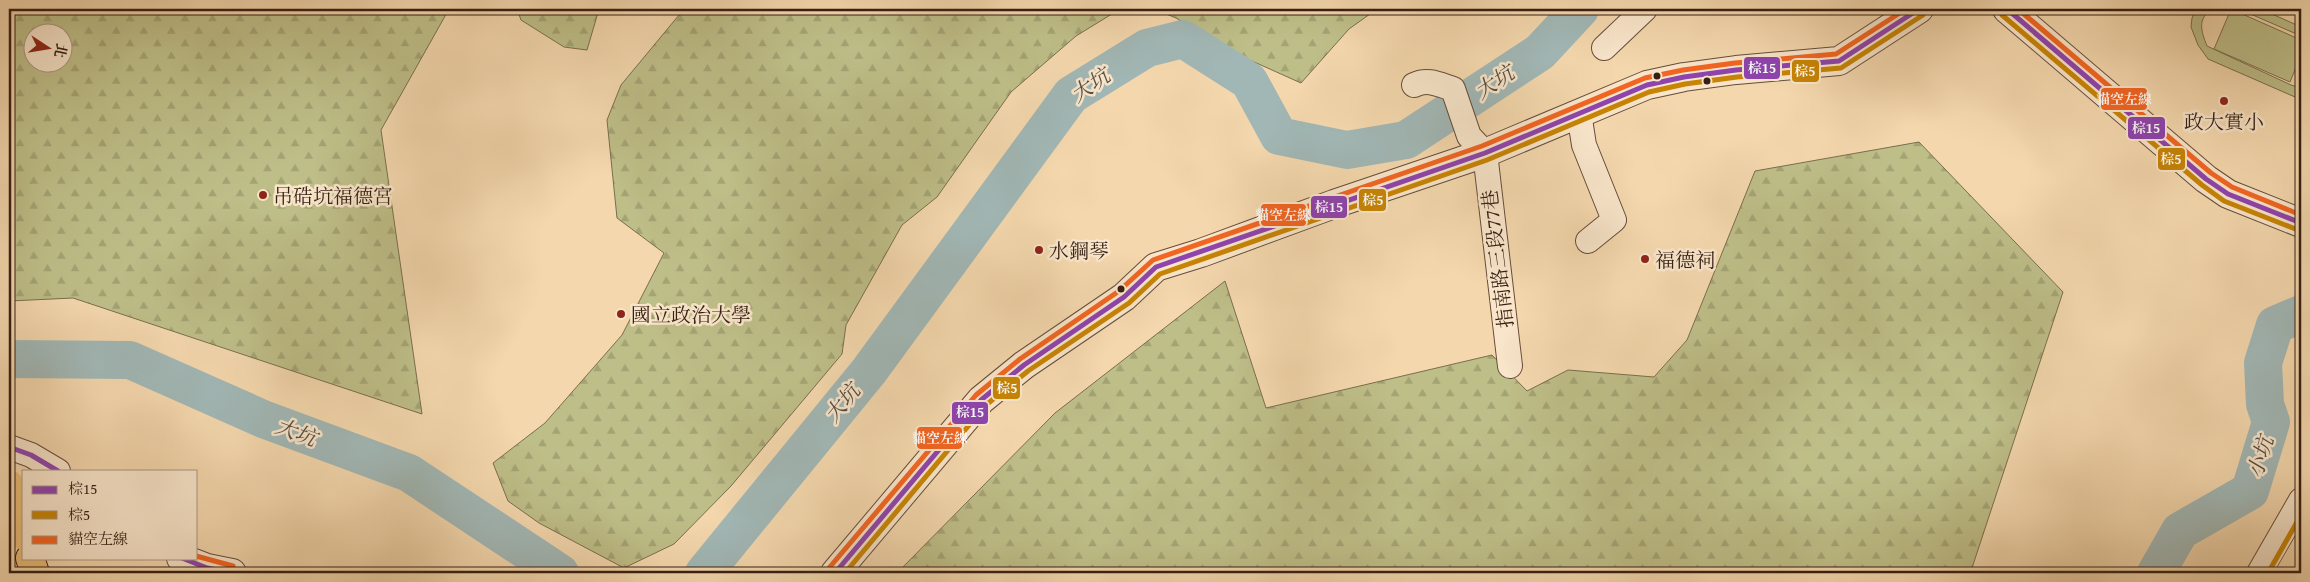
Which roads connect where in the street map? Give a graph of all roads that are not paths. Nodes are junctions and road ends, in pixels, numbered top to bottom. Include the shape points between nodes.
1 (1645, 9) edge
2 (1919, 9) edge
3 (2007, 9) edge
4 (1604, 48) dead end
5 (1414, 85) dead end
6 (1579, 113) junction
7 (1477, 144) junction
8 (2301, 223) edge
9 (1588, 240) dead end
10 (1510, 366) dead end
11 (9, 447) edge
12 (56, 470) edge
13 (9, 484) edge
14 (22, 487) edge
15 (2301, 500) edge
16 (22, 529) edge
17 (198, 551) edge
18 (31, 560) edge
19 (186, 560) edge
20 (35, 573) edge
21 (232, 573) edge
22 (241, 573) edge
23 (835, 573) edge
24 (2260, 573) edge

1 - 4 street
2 - 6 street via 1839,61 1684,77 1647,85
3 - 8 street via 2206,179 2228,194
5 - 7 street, 指南路三段77巷 via 1422,81 1453,89
6 - 7 street
6 - 9 street via 1584,146 1614,220
7 - 10 street, 指南路三段77巷
7 - 23 street via 1334,204 1156,267 1124,297 1024,365 981,400
11 - 12 street
13 - 14 street
13 - 16 highway, bridge
15 - 24 street
17 - 22 street
18 - 20 highway
19 - 21 street

